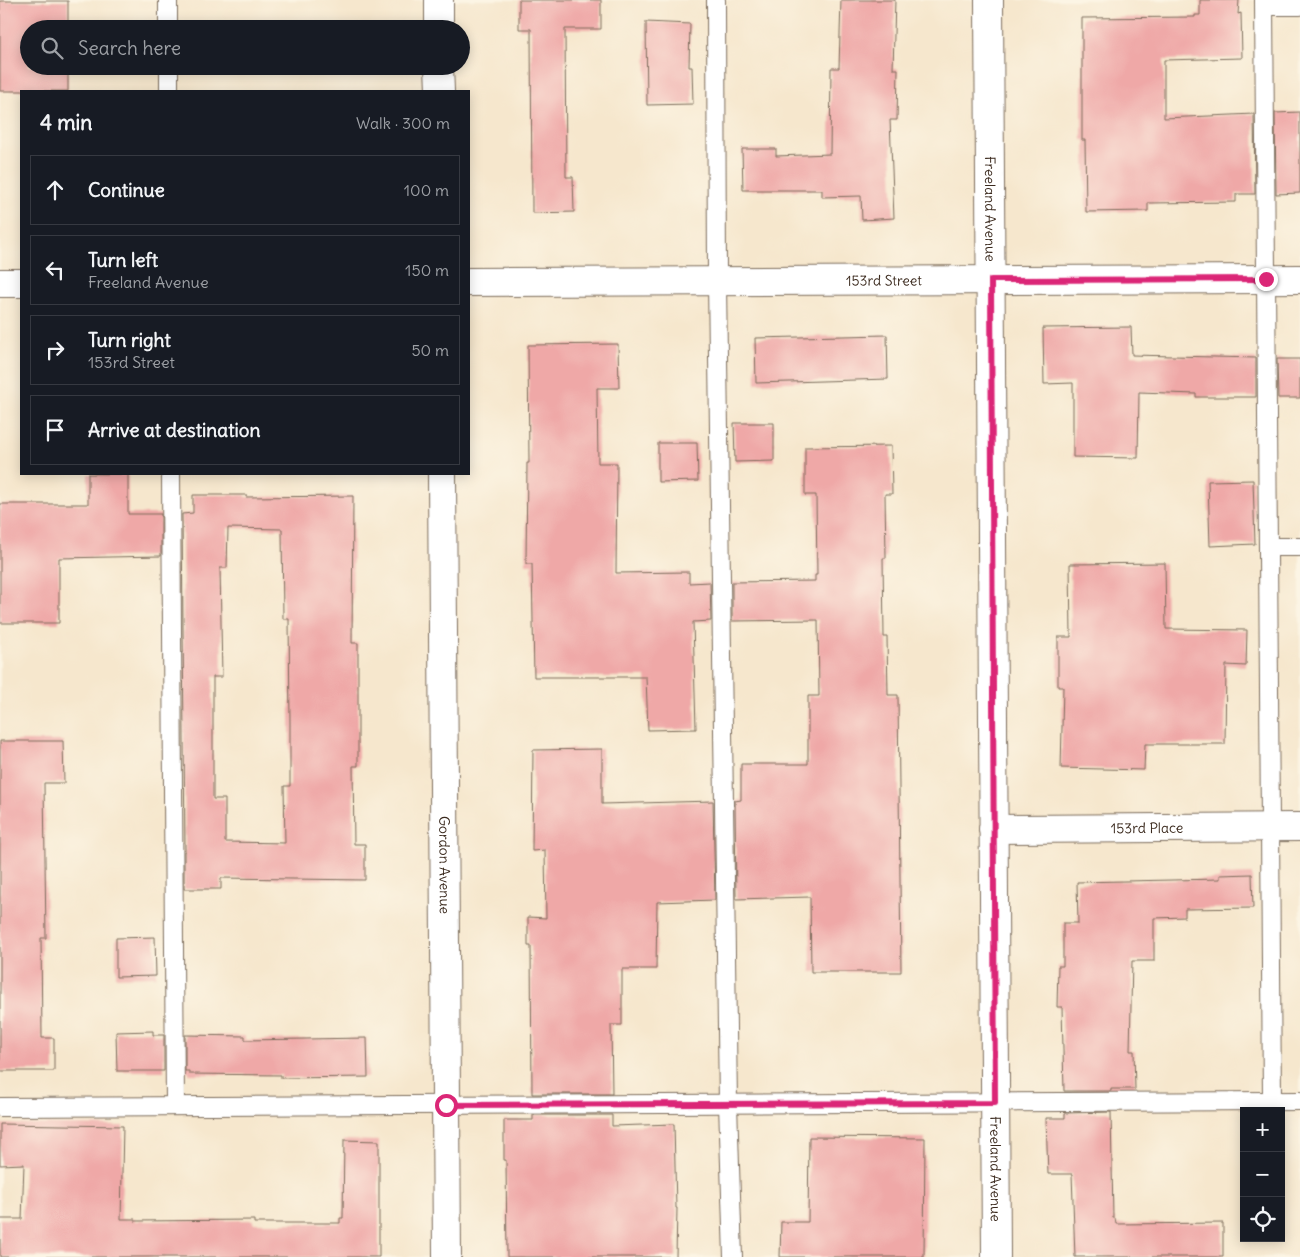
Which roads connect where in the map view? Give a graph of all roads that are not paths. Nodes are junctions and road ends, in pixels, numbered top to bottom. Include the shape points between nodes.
1 (168, 0) edge
2 (439, 0) edge
3 (716, 0) edge
4 (989, 0) edge
5 (1264, 3) edge
6 (1300, 6) edge
7 (168, 20) edge
8 (439, 20) edge
9 (168, 75) edge
10 (440, 75) edge
11 (169, 90) edge
12 (440, 90) edge
13 (1266, 279) junction
14 (1300, 279) edge
15 (991, 280) junction
16 (717, 281) junction
17 (470, 282) edge
18 (0, 283) edge
19 (20, 283) edge
20 (171, 475) edge
21 (442, 475) edge
22 (1300, 547) edge
23 (1268, 548) junction
24 (1270, 828) junction
25 (1300, 828) edge
26 (993, 829) junction
27 (1300, 1101) edge
28 (1272, 1102) junction
29 (995, 1103) junction
30 (728, 1104) junction
31 (446, 1105) junction
32 (175, 1106) junction
33 (0, 1107) edge
34 (446, 1257) edge
35 (733, 1257) edge
36 (996, 1257) edge

1 - 7 lane
2 - 8 street
3 - 16 lane
4 - 15 street, Freeland Avenue
5 - 6 lane
5 - 13 lane
9 - 11 lane
10 - 12 street
13 - 14 street, 153rd Street
13 - 15 street, 153rd Street
13 - 23 lane
15 - 16 street, 153rd Street
15 - 26 street, Freeland Avenue
16 - 17 street, 153rd Street
16 - 30 lane
18 - 19 street
20 - 32 lane
21 - 31 street, Gordon Avenue
22 - 23 lane
23 - 24 lane
24 - 25 street, 153rd Place
24 - 26 street, 153rd Place
24 - 28 lane
26 - 29 street, Freeland Avenue
27 - 28 lane
28 - 29 lane
29 - 30 lane
29 - 36 street, Freeland Avenue
30 - 31 lane
30 - 35 lane
31 - 32 lane
31 - 34 street, Gordon Avenue
32 - 33 lane

